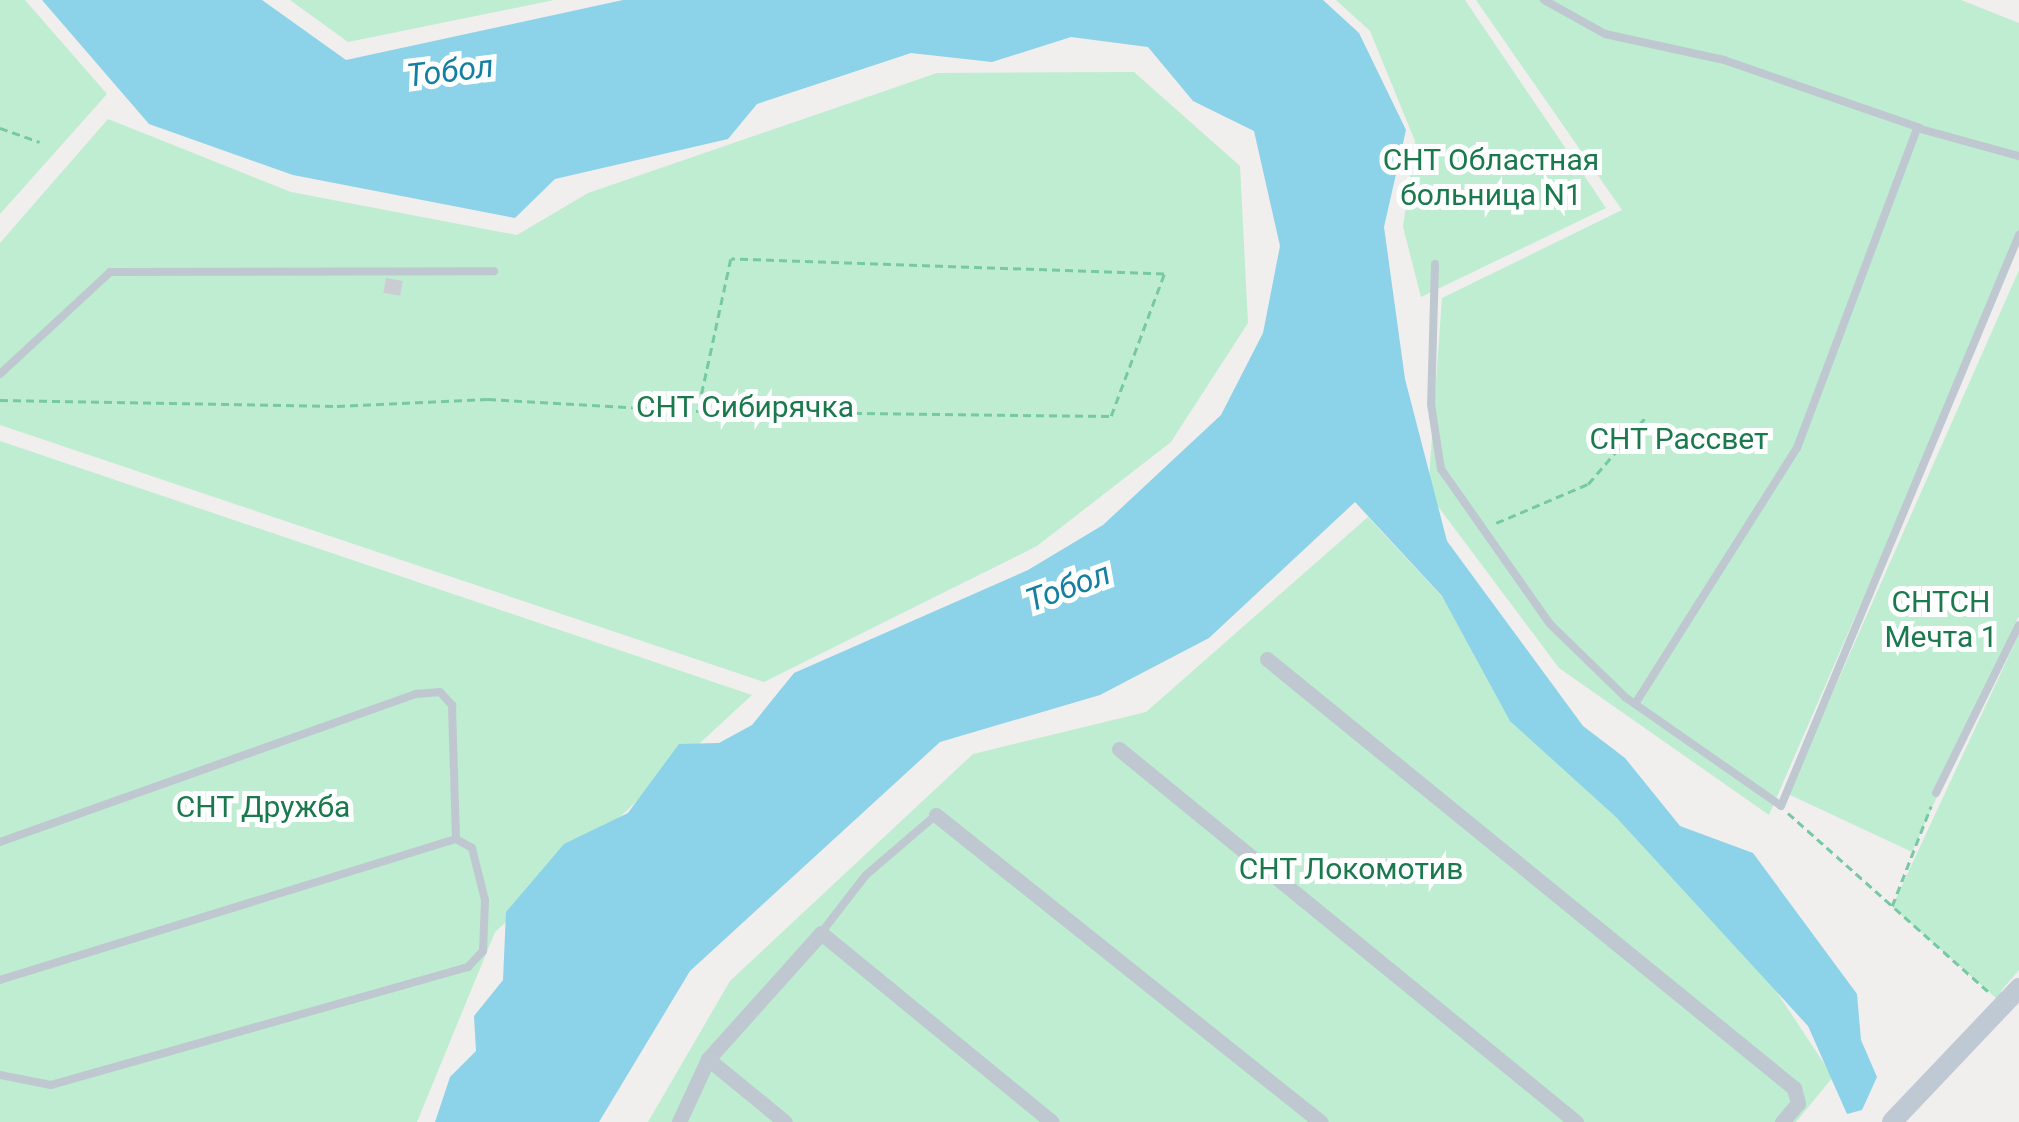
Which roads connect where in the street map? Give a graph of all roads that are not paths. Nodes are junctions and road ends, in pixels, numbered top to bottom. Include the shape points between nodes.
1 (1544, 0) edge
2 (1929, 131) junction
3 (2019, 156) edge
4 (2019, 235) edge
5 (1435, 264) dead end
6 (494, 271) dead end
7 (0, 374) edge
8 (2019, 625) edge
9 (1266, 659) dead end
10 (1636, 704) junction
11 (1118, 750) dead end
12 (1936, 793) road end
13 (936, 815) joint
14 (456, 839) junction
15 (0, 842) edge
16 (821, 933) junction
17 (0, 980) edge
18 (2019, 988) edge
19 (708, 1059) junction
20 (0, 1075) edge
21 (679, 1122) edge
22 (785, 1122) edge
23 (1052, 1122) edge
24 (1320, 1122) edge
25 (1576, 1122) edge
26 (1782, 1122) edge
27 (1892, 1122) edge

1 - 2 lane via 1605,34 1724,60
2 - 3 lane
2 - 10 lane via 1917,128 1797,448
4 - 10 lane via 1781,806
5 - 10 lane via 1431,404 1441,470 1550,624
6 - 7 lane via 110,272
8 - 12 lane
9 - 26 street via 1794,1088 1798,1103
11 - 25 street
13 - 16 lane via 866,875
13 - 24 street
14 - 15 lane via 452,705 432,692
14 - 17 lane
14 - 20 lane via 472,848 485,900 483,951 468,967 51,1086
16 - 19 street
16 - 23 street
18 - 27 main road
19 - 21 street
19 - 22 street

